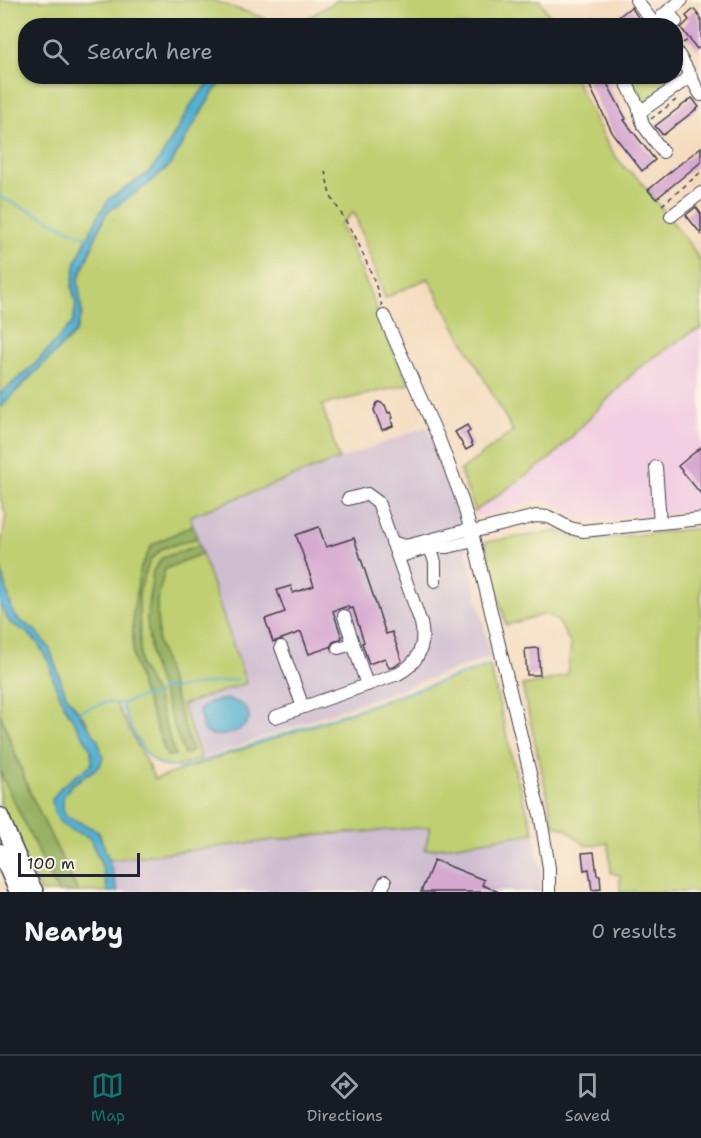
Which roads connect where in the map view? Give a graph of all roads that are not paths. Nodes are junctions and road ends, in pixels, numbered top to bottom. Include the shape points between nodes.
1 (636, 0) edge
2 (682, 0) edge
3 (663, 18) edge
4 (666, 18) edge
5 (683, 60) edge
6 (694, 76) edge
7 (627, 84) edge
8 (682, 84) edge
9 (701, 95) edge
10 (640, 112) junction
11 (661, 146) dead end
12 (701, 193) edge
13 (671, 216) dead end
14 (384, 316) road end
15 (656, 467) dead end
16 (348, 499) dead end
17 (701, 519) edge
18 (660, 523) junction
19 (472, 534) junction
20 (392, 542) junction
21 (428, 544) junction
22 (448, 547) junction
23 (398, 557) junction
24 (435, 562) junction
25 (435, 581) dead end
26 (344, 616) dead end
27 (353, 644) junction
28 (282, 647) dead end
29 (338, 648) dead end
30 (367, 685) junction
31 (303, 707) junction
32 (275, 717) dead end
33 (0, 816) edge
34 (0, 852) edge
35 (18, 892) edge
36 (35, 892) edge
37 (549, 892) edge

1 - 3 street
2 - 4 street
5 - 6 street
6 - 9 street
7 - 10 street
8 - 10 street
10 - 11 street via 643,125
12 - 13 street
14 - 19 street via 440,438
15 - 18 street
16 - 20 street via 367,494 378,502
17 - 18 street
18 - 19 street via 583,531 536,516
19 - 21 street
19 - 22 street
19 - 37 street via 541,819
20 - 21 street via 404,546
20 - 23 street
21 - 22 street
21 - 23 street
21 - 24 street
22 - 24 street via 440,550
23 - 30 street via 421,623 421,649 406,669
24 - 25 street
26 - 27 street
27 - 29 street
27 - 30 street
28 - 31 street
30 - 31 street
31 - 32 street
33 - 36 highway
34 - 35 highway

